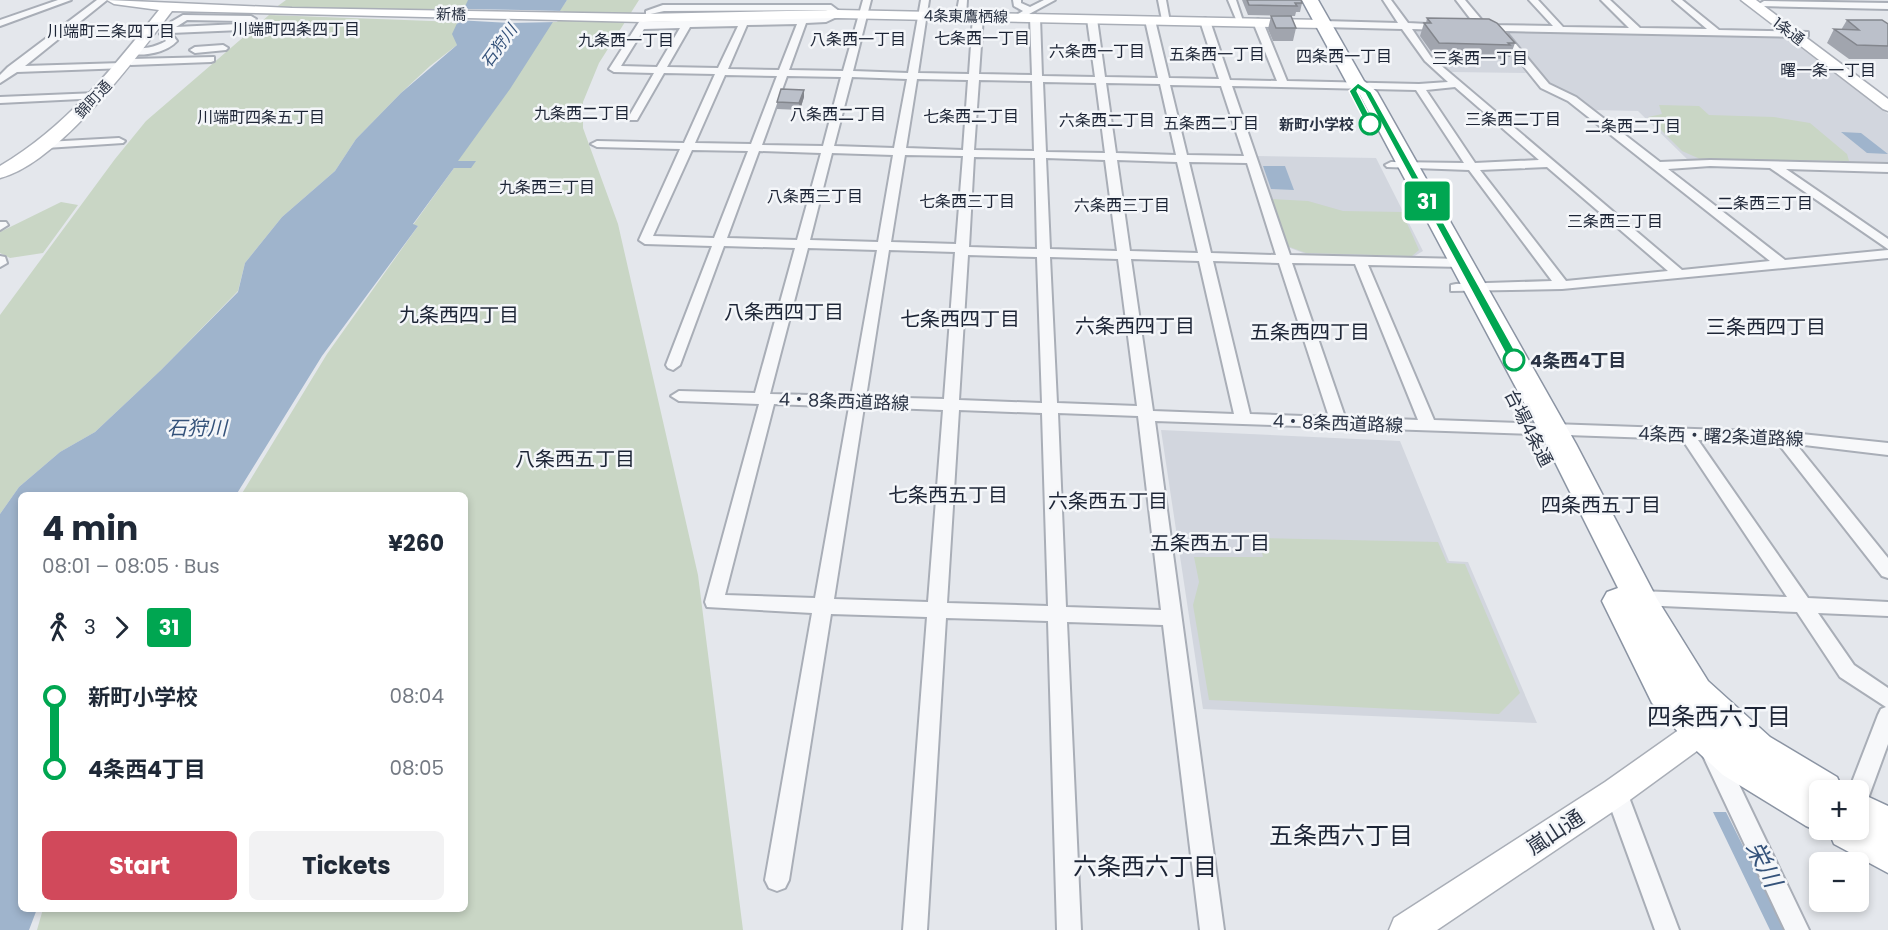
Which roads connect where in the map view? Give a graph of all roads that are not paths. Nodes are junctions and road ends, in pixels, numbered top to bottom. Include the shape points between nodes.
1 (67, 0) edge
2 (103, 0) edge
3 (114, 0) edge
4 (867, 0) edge
5 (963, 0) edge
6 (1017, 0) edge
7 (1051, 0) edge
8 (1162, 0) edge
9 (1232, 0) edge
10 (1310, 0) edge
11 (1388, 0) edge
12 (1460, 0) edge
13 (1533, 0) edge
14 (1605, 0) edge
15 (1677, 0) edge
16 (1748, 0) edge
17 (1761, 2) edge
18 (172, 3) edge
19 (809, 3) edge
20 (698, 4) edge
21 (753, 4) edge
22 (1888, 6) edge
23 (923, 8) edge
24 (651, 11) dead end
25 (838, 14) junction
26 (864, 14) junction
27 (1033, 14) junction
28 (970, 16) junction
29 (610, 18) joint
30 (1092, 19) junction
31 (803, 20) junction
32 (1150, 20) junction
33 (1167, 20) junction
34 (1205, 21) junction
35 (744, 22) junction
36 (1241, 22) junction
37 (1258, 22) junction
38 (0, 23) edge
39 (1323, 24) junction
40 (686, 26) junction
41 (1405, 26) junction
42 (1461, 27) edge
43 (1472, 27) edge
44 (1483, 28) junction
45 (1497, 28) junction
46 (1560, 29) junction
47 (168, 30) junction
48 (1638, 31) junction
49 (1716, 32) junction
50 (1798, 34) junction
51 (231, 39) dead end
52 (172, 41) junction
53 (223, 48) dead end
54 (158, 49) junction
55 (211, 59) dead end
56 (126, 60) junction
57 (14, 69) junction
58 (0, 70) edge
59 (659, 70) junction
60 (721, 72) junction
61 (783, 73) junction
62 (848, 74) junction
63 (912, 76) junction
64 (974, 77) junction
65 (1037, 78) junction
66 (0, 80) edge
67 (1100, 80) junction
68 (1165, 81) junction
69 (1227, 82) junction
70 (1283, 84) junction
71 (1460, 84) junction
72 (1358, 85) junction
73 (1419, 87) junction
74 (97, 96) junction
75 (0, 100) edge
76 (1886, 100) edge
77 (633, 118) dead end
78 (119, 141) dead end
79 (597, 144) dead end
80 (46, 145) junction
81 (689, 146) junction
82 (755, 148) junction
83 (827, 150) junction
84 (899, 152) junction
85 (969, 153) junction
86 (1040, 155) junction
87 (1111, 157) junction
88 (1183, 158) junction
89 (1252, 160) junction
90 (1551, 163) junction
91 (1400, 165) junction
92 (1773, 165) junction
93 (1659, 166) junction
94 (1472, 167) junction
95 (1888, 168) edge
96 (0, 173) edge
97 (720, 243) junction
98 (802, 244) junction
99 (1888, 245) edge
100 (883, 247) junction
101 (962, 249) junction
102 (1044, 253) junction
103 (1888, 254) edge
104 (1124, 255) junction
105 (1205, 258) junction
106 (1285, 260) junction
107 (1360, 261) junction
108 (1452, 263) junction
109 (1782, 264) junction
110 (1678, 273) junction
111 (1562, 285) junction
112 (1466, 288) junction
113 (674, 365) dead end
114 (679, 396) dead end
115 (764, 399) junction
116 (857, 402) junction
117 (951, 405) junction
118 (1050, 409) junction
119 (1146, 414) junction
120 (1243, 419) junction
121 (1339, 423) junction
122 (1429, 426) junction
123 (1542, 430) junction
124 (1687, 435) junction
125 (1782, 436) junction
126 (1888, 449) edge
127 (1888, 571) edge
128 (1800, 603) junction
129 (1642, 604) junction
130 (823, 606) junction
131 (937, 609) junction
132 (1888, 609) edge
133 (1057, 614) junction
134 (1173, 618) junction
135 (1888, 699) edge
136 (1888, 715) edge
137 (1701, 731) junction
138 (1780, 766) junction
139 (1864, 780) edge
140 (1809, 782) edge
141 (1616, 792) junction
142 (1809, 806) edge
143 (1869, 816) edge
144 (1888, 827) edge
145 (1865, 840) edge
146 (1888, 853) edge
147 (777, 880) dead end
148 (915, 930) edge
149 (1069, 930) edge
150 (1212, 930) edge
151 (1406, 930) edge
152 (1667, 930) edge
153 (1797, 930) edge

1 - 38 street
2 - 57 street
3 - 18 street
4 - 26 street, 4・8条西道路線
5 - 28 street
6 - 27 street via 1017,4
7 - 27 street
8 - 33 street
9 - 36 street
10 - 39 highway, 台場4条通
11 - 41 street
12 - 44 street
13 - 46 street
14 - 48 street
15 - 49 street
16 - 50 street, 1条通
17 - 22 street
17 - 50 street, 1条通
18 - 29 street, 新橋 via 292,12
18 - 56 street, 錦町通
19 - 21 street
19 - 25 street
20 - 21 street
20 - 24 street
23 - 26 street, 4条東鷹栖線
23 - 28 street, 4条東鷹栖線
23 - 63 street
25 - 26 street, 4条東鷹栖線
25 - 29 street, 4条東鷹栖線
25 - 31 street via 823,20
26 - 62 street, 4・8条西道路線
27 - 28 street, 4条東鷹栖線
27 - 30 street, 4条東鷹栖線
27 - 65 street
28 - 64 street
30 - 32 street, 4条東鷹栖線
30 - 67 street
31 - 35 street
31 - 61 street
32 - 33 street, 4条東鷹栖線
32 - 68 street
33 - 34 street, 4条東鷹栖線
34 - 36 street, 4条東鷹栖線
34 - 69 street
35 - 40 street
35 - 60 street
36 - 37 street, 4条東鷹栖線
37 - 39 street, 4条東鷹栖線
37 - 70 street
39 - 41 street
39 - 72 highway, 台場4条通
40 - 59 street
40 - 59 street via 642,25 614,69
41 - 42 street
41 - 71 street via 1428,59
43 - 44 street
44 - 45 street
45 - 46 street
45 - 93 street via 1545,86 1572,99
46 - 48 street
47 - 47 street via 241,27 251,20 186,17 178,19
47 - 52 street via 165,34
48 - 49 street
49 - 50 street
50 - 76 street, 1条通
51 - 52 street
52 - 54 street
53 - 54 street
54 - 56 street
55 - 56 street
56 - 57 street
56 - 74 street, 錦町通
57 - 58 street
57 - 66 street
59 - 60 street
59 - 77 street
60 - 61 street
60 - 81 street
61 - 62 street
61 - 82 street
62 - 63 street
62 - 83 street, 4・8条西道路線
63 - 64 street
63 - 84 street
64 - 65 street
64 - 85 street
65 - 67 street
65 - 86 street
67 - 68 street
67 - 87 street
68 - 69 street
68 - 88 street
69 - 70 street
69 - 89 street
70 - 72 street
71 - 73 street
71 - 90 street
72 - 73 street
72 - 91 highway, 台場4条通 via 1368,92
73 - 94 street
74 - 75 street
74 - 80 street, 錦町通
78 - 80 street
79 - 81 street
80 - 96 street, 錦町通
81 - 82 street
81 - 97 street via 645,240
82 - 83 street
82 - 97 street
83 - 84 street
83 - 98 street, 4・8条西道路線
84 - 85 street
84 - 100 street
85 - 86 street
85 - 101 street
86 - 87 street
86 - 102 street
87 - 88 street
87 - 104 street
88 - 89 street
88 - 105 street
89 - 106 street
90 - 94 street
90 - 110 street
91 - 94 street
91 - 108 highway, 台場4条通
92 - 93 street
92 - 95 street
92 - 99 street
93 - 109 street
94 - 111 street
97 - 98 street
97 - 113 street
98 - 100 street
98 - 115 street, 4・8条西道路線
100 - 101 street
100 - 116 street
101 - 102 street
101 - 117 street
102 - 104 street
102 - 118 street
103 - 109 street
104 - 105 street
104 - 119 street
105 - 106 street
105 - 120 street
106 - 107 street
106 - 121 street
107 - 108 street
107 - 122 street
108 - 112 highway, 台場4条通
109 - 110 street
110 - 111 street
111 - 112 street
112 - 123 highway, 台場4条通
114 - 115 street
115 - 116 street, 4・8条西道路線
115 - 130 street via 714,602
116 - 117 street, 4・8条西道路線
116 - 130 street
117 - 118 street, 4・8条西道路線
117 - 131 street
118 - 119 street, 4・8条西道路線
118 - 133 street
119 - 120 street, 4・8条西道路線
119 - 134 street
120 - 121 street, 4・8条西道路線
121 - 122 street, 4・8条西道路線
122 - 123 street, 4・8条西道路線
123 - 124 street, 4条西・曙2条道路線
123 - 129 highway, 台場4条通
123 - 137 highway, 台場4条通 via 1665,692
124 - 125 street, 4条西・曙2条道路線
124 - 128 street
125 - 126 street, 4条西・曙2条道路線
125 - 127 street
128 - 129 street
128 - 132 street
128 - 135 street via 1847,670
129 - 137 highway
129 - 138 highway, 台場4条通 via 1695,692 1722,720
130 - 131 street
130 - 147 street
131 - 133 street
131 - 148 street
133 - 134 street
133 - 149 street
134 - 150 street
136 - 139 street
137 - 138 highway
137 - 141 street, 嵐山通
137 - 142 highway, 台場4条通 via 1737,763
137 - 153 street
138 - 140 highway, 台場4条通
141 - 151 street, 嵐山通
141 - 152 street
143 - 144 highway
145 - 146 highway

